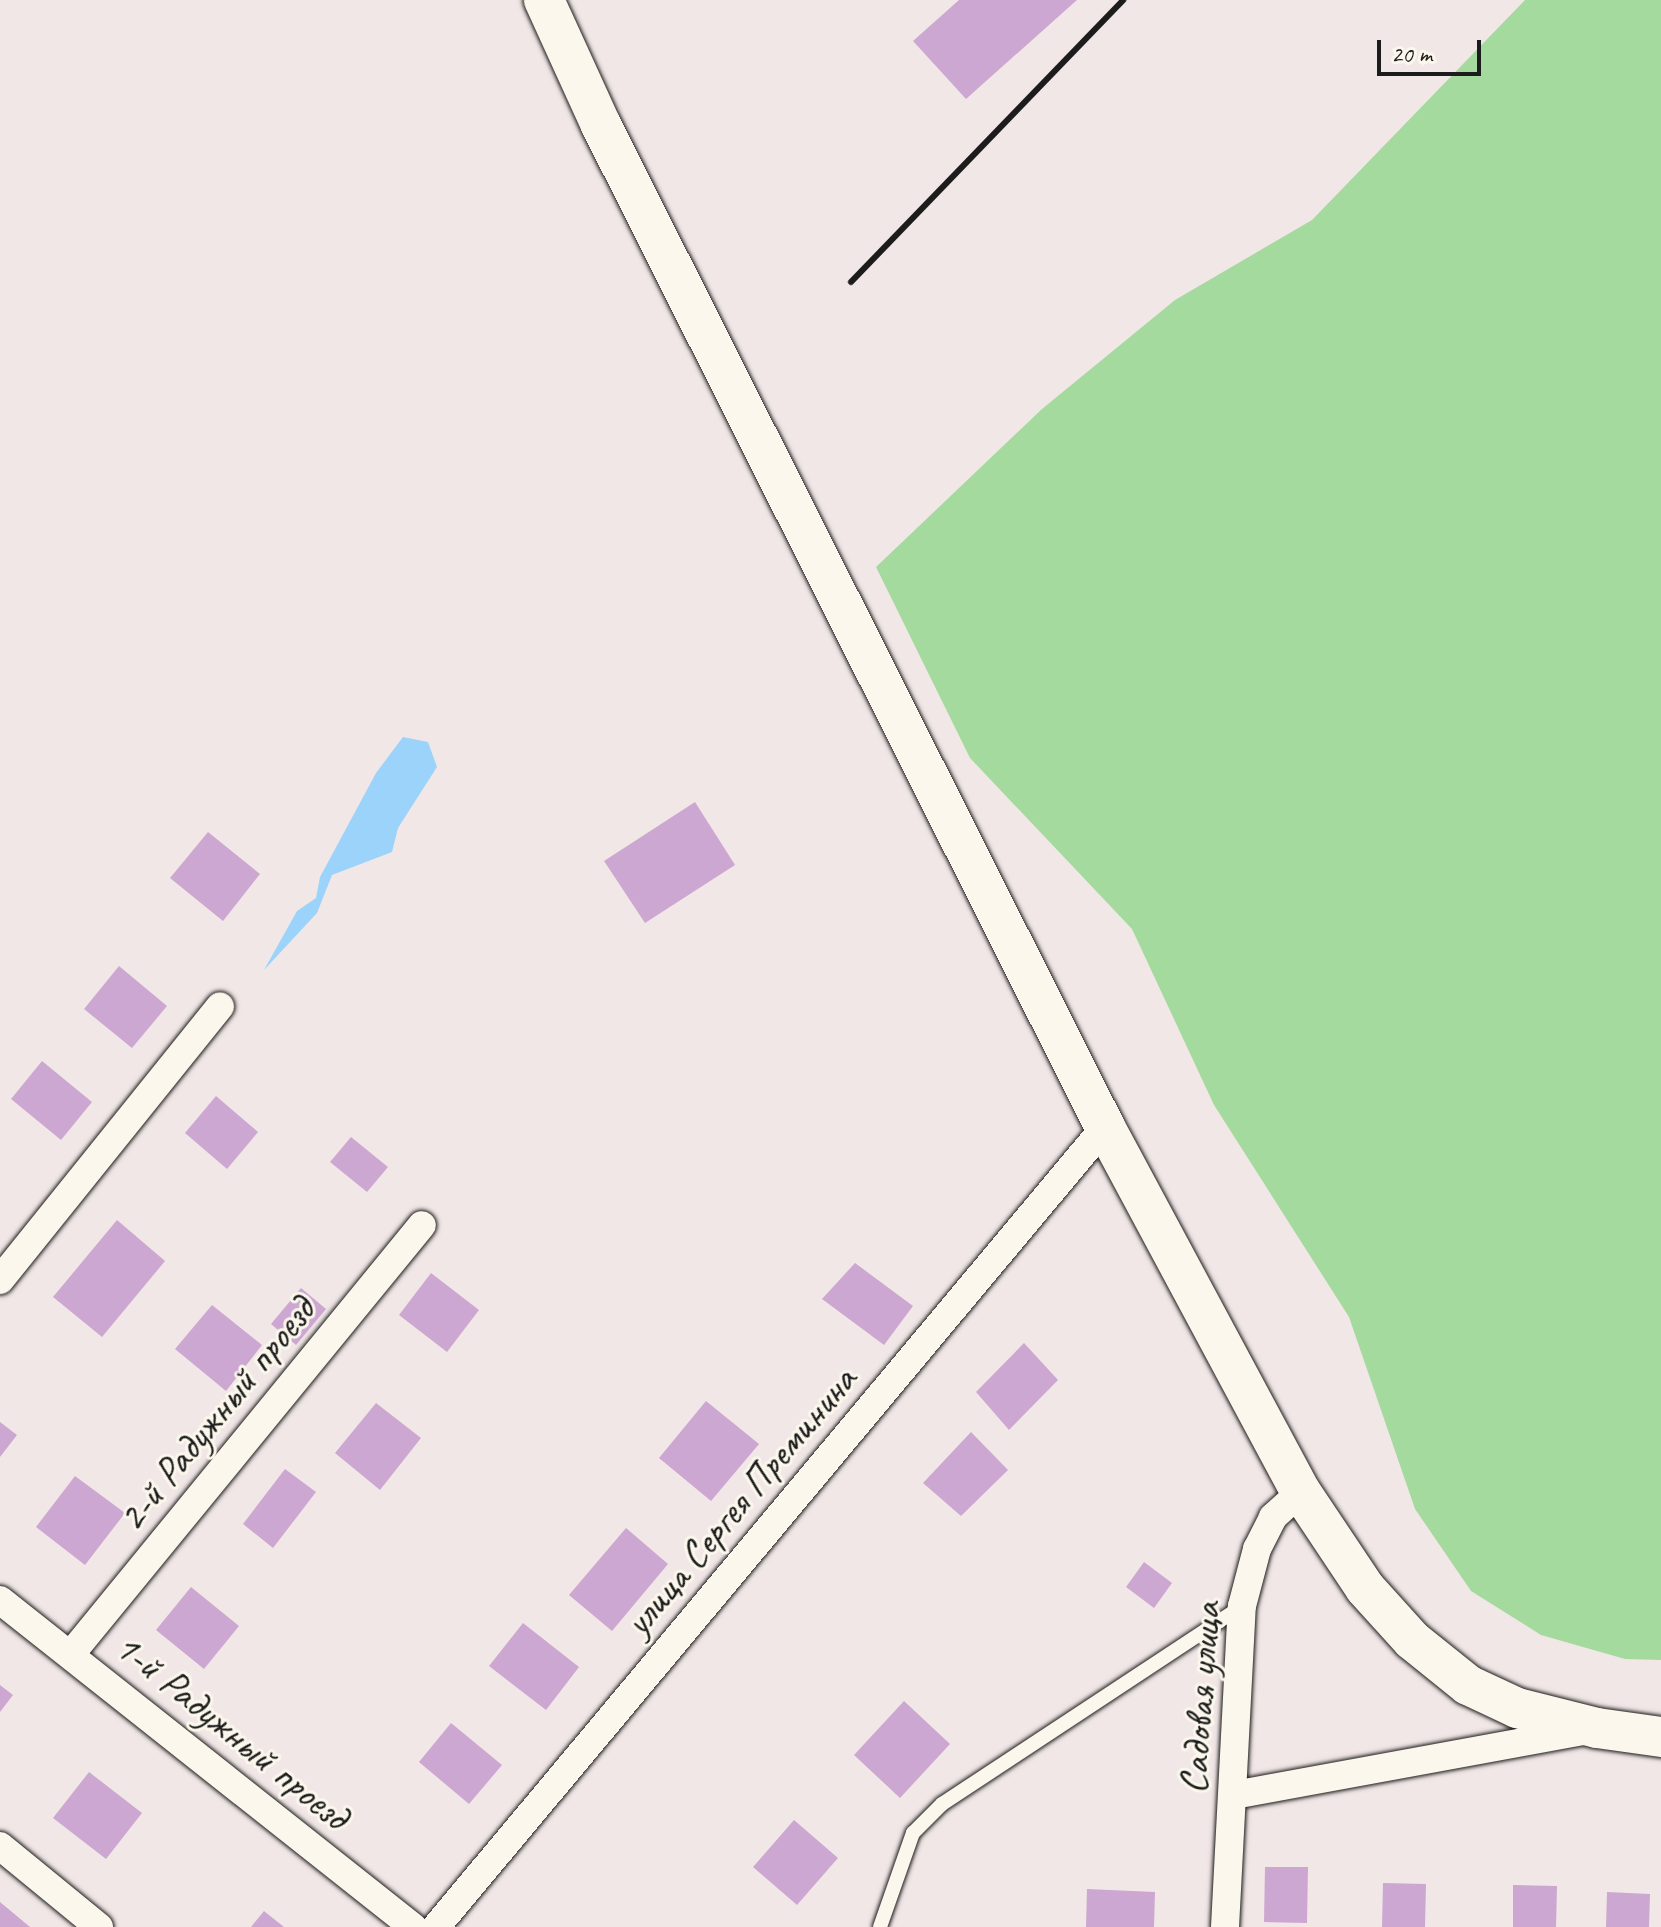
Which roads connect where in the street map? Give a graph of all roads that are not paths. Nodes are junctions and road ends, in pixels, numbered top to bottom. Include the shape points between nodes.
1 (544, 0) edge
2 (220, 1006) dead end
3 (1105, 1127) junction
4 (422, 1225) dead end
5 (0, 1280) edge
6 (1301, 1492) junction
7 (0, 1600) edge
8 (1242, 1606) junction
9 (71, 1654) junction
10 (1597, 1728) junction
11 (1661, 1737) edge
12 (1234, 1795) junction
13 (0, 1846) edge
14 (99, 1927) edge
15 (413, 1927) edge
16 (436, 1927) edge
17 (880, 1927) edge
18 (1225, 1927) edge

1 - 3 street via 601,125
2 - 5 street
3 - 6 street
3 - 16 street, улица Сергея Преминина
4 - 9 street, 2-й Радужный проезд
6 - 8 street, Садовая улица via 1273,1517 1257,1549
6 - 10 street via 1365,1588 1412,1640 1468,1685 1517,1708
7 - 9 street, 1-й Радужный проезд
8 - 12 street, Садовая улица
8 - 17 lane via 942,1804 913,1833
9 - 15 street, 1-й Радужный проезд
10 - 11 street
10 - 12 street
12 - 18 street, Садовая улица
13 - 14 street

